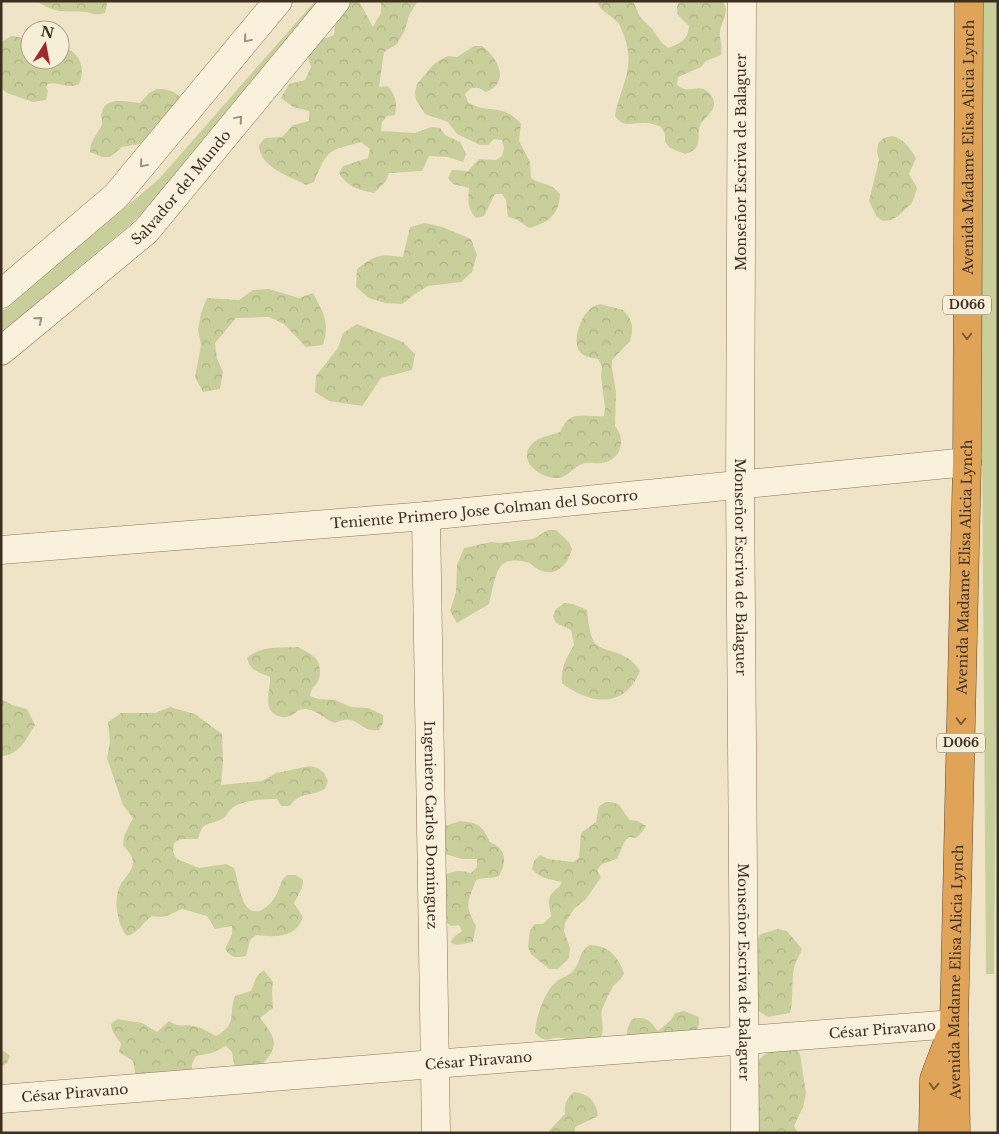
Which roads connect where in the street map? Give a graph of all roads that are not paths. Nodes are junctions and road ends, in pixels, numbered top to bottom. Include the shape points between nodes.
1 (278, 1) edge
2 (336, 1) edge
3 (742, 1) edge
4 (969, 1) edge
5 (1, 294) edge
6 (1, 351) edge
7 (967, 462) junction
8 (740, 485) junction
9 (426, 516) junction
10 (1, 550) edge
11 (954, 1024) junction
12 (744, 1039) junction
13 (434, 1064) junction
14 (1, 1100) edge
15 (436, 1133) edge
16 (745, 1133) edge
17 (933, 1133) edge
18 (956, 1133) edge

1 -> 5 street via 116,196
6 -> 2 street, Salvador del Mundo via 146,231
3 - 8 street, Monseñor Escriva de Balaguer
4 -> 7 highway, Avenida Madame Elisa Alicia Lynch / D066
7 - 8 street, Teniente Primero Jose Colman del Socorro
7 -> 11 highway, Avenida Madame Elisa Alicia Lynch / D066
8 - 9 street, Teniente Primero Jose Colman del Socorro
8 - 12 street, Monseñor Escriva de Balaguer
9 - 10 street, Teniente Primero Jose Colman del Socorro
9 - 13 street, Ingeniero Carlos Dominguez
11 - 12 street, César Piravano
11 -> 17 highway via 934,1079
11 - 18 highway, Avenida Madame Elisa Alicia Lynch / D066
12 - 13 street, César Piravano
12 - 16 street, Monseñor Escriva de Balaguer
13 - 14 street, César Piravano
13 - 15 street, Ingeniero Carlos Dominguez

